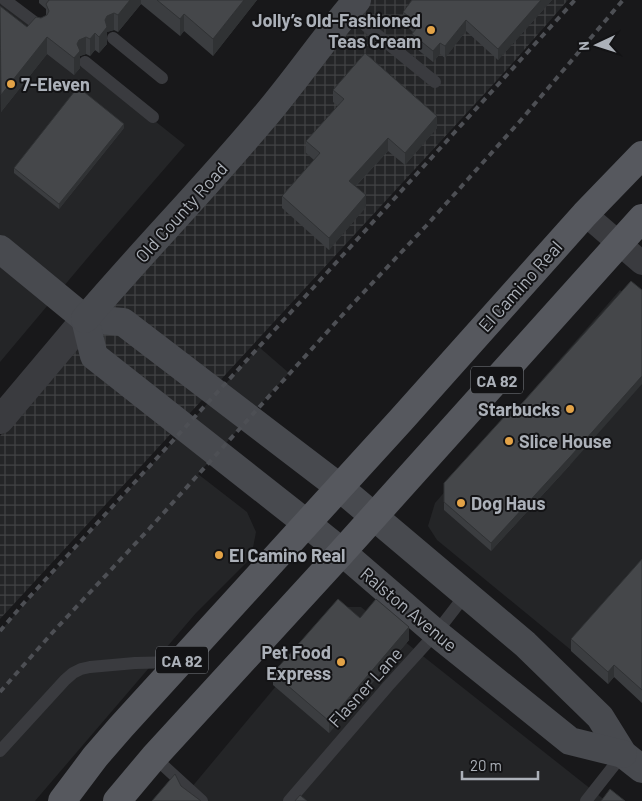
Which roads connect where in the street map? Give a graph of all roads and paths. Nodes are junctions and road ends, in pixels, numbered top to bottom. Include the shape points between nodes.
1 (5, 0) edge
2 (352, 6) edge
3 (41, 27) edge
4 (113, 38) edge
5 (84, 62) edge
6 (162, 78) dead end
7 (435, 82) dead end
8 (153, 117) dead end
9 (642, 155) edge
10 (585, 214) junction
11 (642, 218) edge
12 (619, 244) junction
13 (0, 250) edge
14 (642, 263) edge
15 (85, 319) junction
16 (0, 420) edge
17 (339, 487) junction
18 (374, 516) junction
19 (306, 523) junction
20 (342, 552) junction
21 (466, 594) junction
22 (436, 633) junction
23 (181, 662) junction
24 (0, 751) edge
25 (154, 757) junction
26 (632, 762) edge
27 (62, 801) edge
28 (117, 801) edge
29 (202, 801) edge
30 (289, 801) edge
31 (586, 801) edge

1 - 3 lane
2 - 7 lane
2 - 15 main road, Old County Road via 262,121
4 - 6 lane
5 - 8 lane
9 - 10 main road, El Camino Real / CA 82
10 - 12 street
10 - 17 main road, El Camino Real / CA 82
11 - 12 main road, CA 82
12 - 14 street
12 - 18 main road, CA 82
13 - 15 main road
15 - 16 street, Old County Road
15 - 17 main road via 123,322
15 - 19 main road, Ralston Avenue via 94,356
17 - 18 main road
17 - 19 main road, El Camino Real / CA 82
18 - 20 main road, CA 82
18 - 21 main road
19 - 20 main road, Ralston Avenue
19 - 23 main road, El Camino Real / CA 82
20 - 22 main road, Ralston Avenue
20 - 25 main road, CA 82
21 - 22 lane, Flasner Lane
21 - 26 main road via 526,644 600,717
22 - 26 main road, Ralston Avenue via 570,741
22 - 30 lane, Flasner Lane
23 - 24 lane via 101,665 81,669 65,680
23 - 27 main road, El Camino Real / CA 82 via 95,757
25 - 28 main road, CA 82
25 - 29 lane
26 - 31 lane

